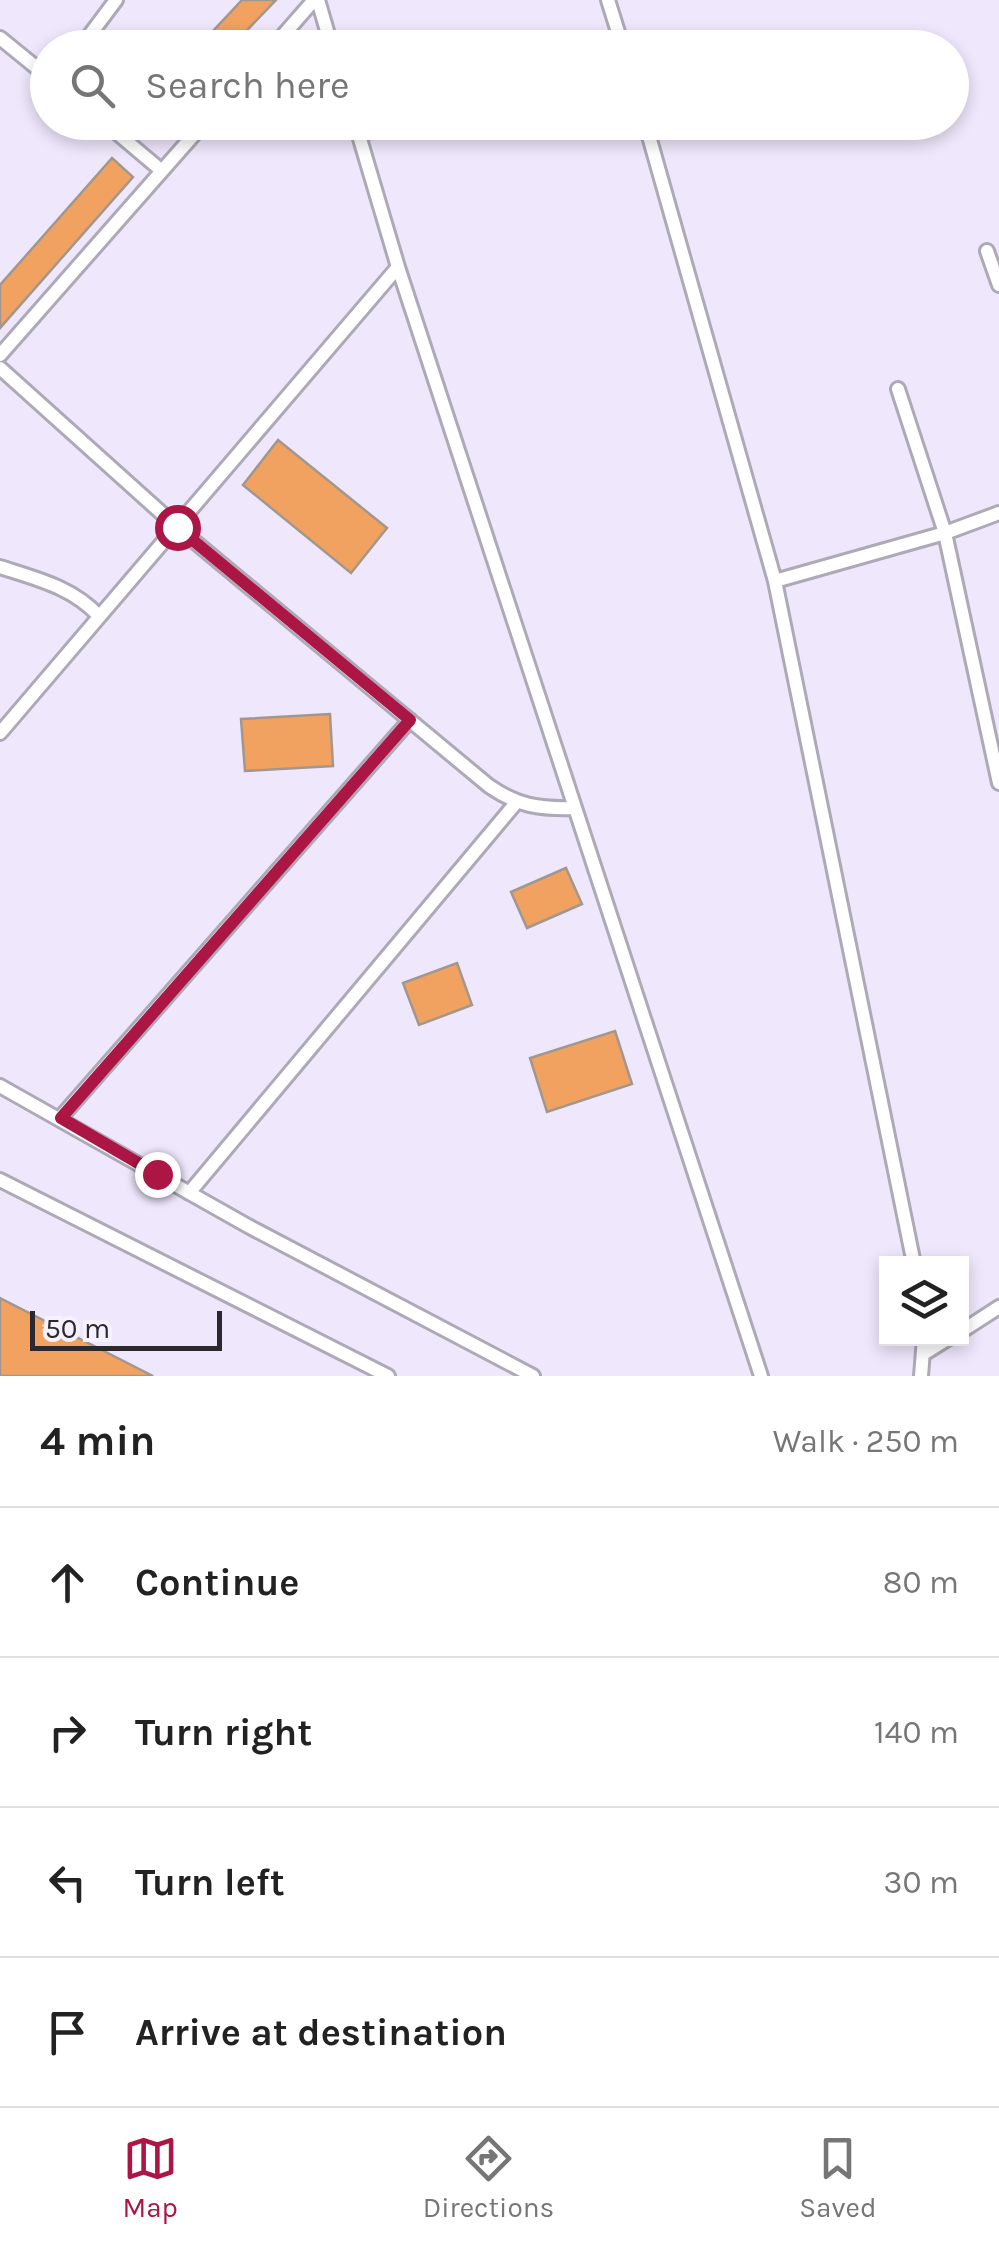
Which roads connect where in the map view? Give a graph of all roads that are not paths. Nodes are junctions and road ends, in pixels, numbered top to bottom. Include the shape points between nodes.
1 (116, 0) edge
2 (316, 0) edge
3 (608, 0) edge
4 (94, 30) edge
5 (288, 30) edge
6 (326, 30) edge
7 (617, 30) edge
8 (0, 38) edge
9 (30, 62) edge
10 (125, 140) edge
11 (189, 140) edge
12 (361, 140) edge
13 (649, 140) edge
14 (162, 171) junction
15 (987, 251) dead end
16 (398, 267) junction
17 (999, 284) edge
18 (0, 355) edge
19 (0, 368) edge
20 (898, 389) dead end
21 (999, 513) edge
22 (177, 527) junction
23 (945, 533) junction
24 (0, 568) edge
25 (775, 580) junction
26 (99, 616) junction
27 (410, 720) junction
28 (0, 733) edge
29 (999, 782) edge
30 (515, 804) junction
31 (574, 808) junction
32 (0, 1077) edge
33 (0, 1086) edge
34 (21, 1097) junction
35 (61, 1118) junction
36 (0, 1180) edge
37 (189, 1193) junction
38 (912, 1256) edge
39 (999, 1307) edge
40 (969, 1326) edge
41 (925, 1346) edge
42 (388, 1376) edge
43 (533, 1376) edge
44 (762, 1376) edge
45 (921, 1376) edge

1 - 4 lane
2 - 5 lane
2 - 6 lane
3 - 7 lane
8 - 9 lane
10 - 14 lane
11 - 14 lane
12 - 16 lane
13 - 25 lane
14 - 18 lane
15 - 17 lane
16 - 22 lane
16 - 31 lane
19 - 22 lane
20 - 23 lane
21 - 23 lane
22 - 26 lane
22 - 27 lane
23 - 25 lane
23 - 29 lane
24 - 26 lane via 60,587
25 - 38 lane
26 - 28 lane
27 - 30 lane
27 - 35 lane
30 - 31 lane
30 - 37 lane
31 - 44 lane
32 - 34 lane
33 - 34 lane
34 - 35 lane
35 - 37 lane
36 - 42 lane
37 - 43 lane
39 - 40 lane
41 - 45 lane

